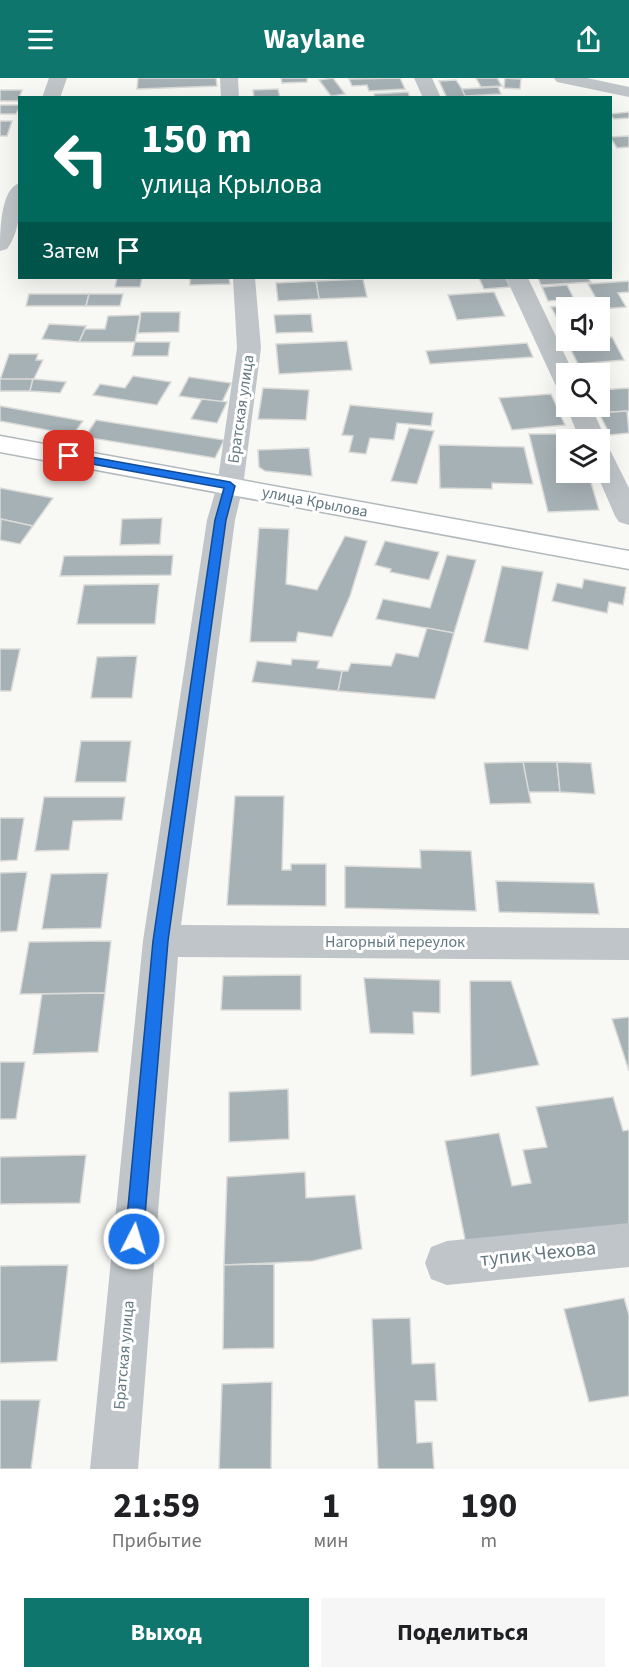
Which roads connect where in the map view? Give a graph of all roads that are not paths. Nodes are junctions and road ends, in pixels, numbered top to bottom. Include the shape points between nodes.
1 (58, 78) edge
2 (229, 78) edge
3 (423, 78) edge
4 (563, 78) edge
5 (629, 92) edge
6 (52, 96) edge
7 (230, 96) edge
8 (431, 96) edge
9 (18, 195) edge
10 (0, 245) edge
11 (244, 279) edge
12 (517, 279) edge
13 (557, 363) edge
14 (0, 444) edge
15 (610, 475) edge
16 (230, 486) junction
17 (629, 516) edge
18 (629, 560) edge
19 (161, 941) junction
20 (629, 944) edge
21 (629, 1245) edge
22 (447, 1263) dead end
23 (114, 1469) edge

1 - 6 street
2 - 7 street
3 - 8 street
4 - 5 street
9 - 10 street
11 - 16 street, Братская улица via 249,348
12 - 13 street
14 - 16 main road, улица Крылова
15 - 17 street
16 - 18 main road, улица Крылова
16 - 19 street, Братская улица via 221,520
19 - 20 street, Нагорный переулок
19 - 23 street, Братская улица
21 - 22 street, тупик Чехова

